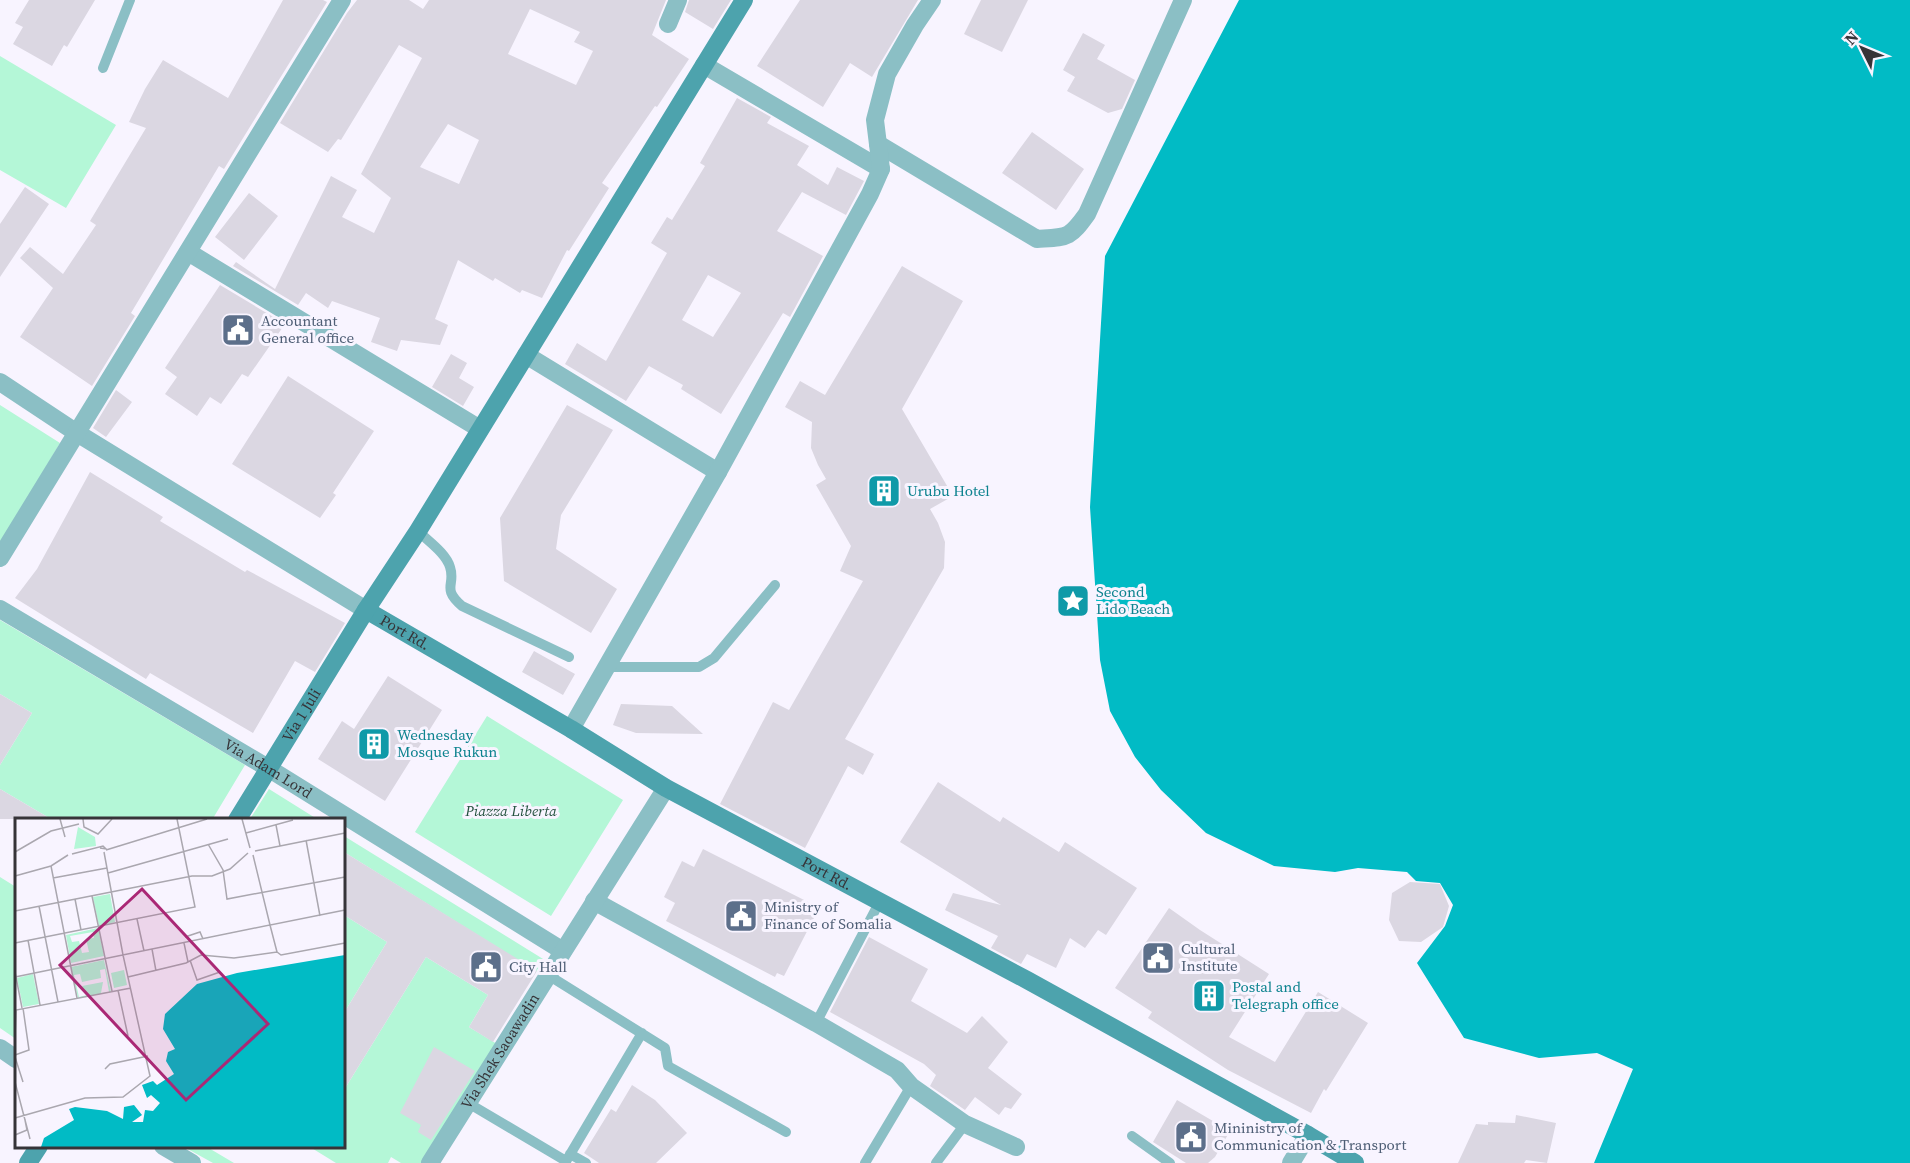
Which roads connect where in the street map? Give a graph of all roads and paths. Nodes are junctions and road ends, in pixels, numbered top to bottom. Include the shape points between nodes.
1 (130, 0) edge
2 (342, 0) edge
3 (678, 0) edge
4 (744, 0) edge
5 (932, 0) edge
6 (1183, 0) edge
7 (668, 24) dead end
8 (704, 65) junction
9 (103, 68) dead end
10 (878, 144) junction
11 (881, 169) junction
12 (188, 252) junction
13 (526, 355) junction
14 (0, 382) edge
15 (480, 429) junction
16 (77, 433) junction
17 (718, 472) junction
18 (418, 531) junction
19 (0, 558) edge
20 (775, 585) dead end
21 (0, 609) edge
22 (366, 610) junction
23 (569, 657) dead end
24 (607, 667) junction
25 (571, 729) junction
26 (268, 768) junction
27 (666, 788) junction
28 (238, 818) edge
29 (880, 901) junction
30 (594, 902) junction
31 (563, 951) junction
32 (548, 975) junction
33 (816, 1023) junction
34 (642, 1033) junction
35 (0, 1048) edge
36 (15, 1058) edge
37 (911, 1086) junction
38 (468, 1103) junction
39 (965, 1124) junction
40 (786, 1132) dead end
41 (1308, 1135) junction
42 (1132, 1136) dead end
43 (1017, 1147) dead end
44 (38, 1148) edge
45 (166, 1148) edge
46 (567, 1159) edge
47 (28, 1163) edge
48 (192, 1163) edge
49 (430, 1163) edge
50 (586, 1163) edge
51 (865, 1163) edge
52 (936, 1163) edge
53 (1170, 1163) edge
54 (1291, 1163) edge
55 (1355, 1163) edge

1 - 9 lane
2 - 12 street
3 - 7 street
4 - 8 main road, Via 1 Juli
5 - 10 street via 887,74 876,120
6 - 10 street via 1087,214 1073,234 1037,239
8 - 11 street
8 - 13 main road, Via 1 Juli
10 - 11 street
11 - 17 street
12 - 15 street
12 - 16 street
13 - 15 main road, Via 1 Juli
13 - 17 street
14 - 16 street
15 - 18 main road, Via 1 Juli
16 - 19 street
16 - 22 street
17 - 24 street
18 - 22 main road, Via 1 Juli
18 - 23 lane via 451,568 449,589 453,599
20 - 24 lane via 714,658 699,667
21 - 26 street, Via Adam Lord
22 - 25 main road, Port Rd.
22 - 26 main road, Via 1 Juli
24 - 25 street
25 - 27 main road, Port Rd.
26 - 28 main road, Via 1 Juli
26 - 31 street, Via Adam Lord
27 - 29 main road, Port Rd.
27 - 30 street, Via Shek Saoawadin
29 - 33 lane
29 - 41 main road, Port Rd.
30 - 31 street, Via Shek Saoawadin
30 - 33 street
31 - 32 street, Via Shek Saoawadin
32 - 34 lane
32 - 38 street, Via Shek Saoawadin
33 - 37 street via 897,1070
34 - 40 lane via 665,1048 668,1066
34 - 46 lane
35 - 36 street
37 - 39 street
37 - 51 lane
38 - 46 lane
38 - 49 street, Via Shek Saoawadin
39 - 43 street
39 - 52 lane
41 - 54 street
41 - 55 main road, Port Rd.
42 - 53 lane
44 - 47 main road
45 - 48 street
46 - 50 lane

